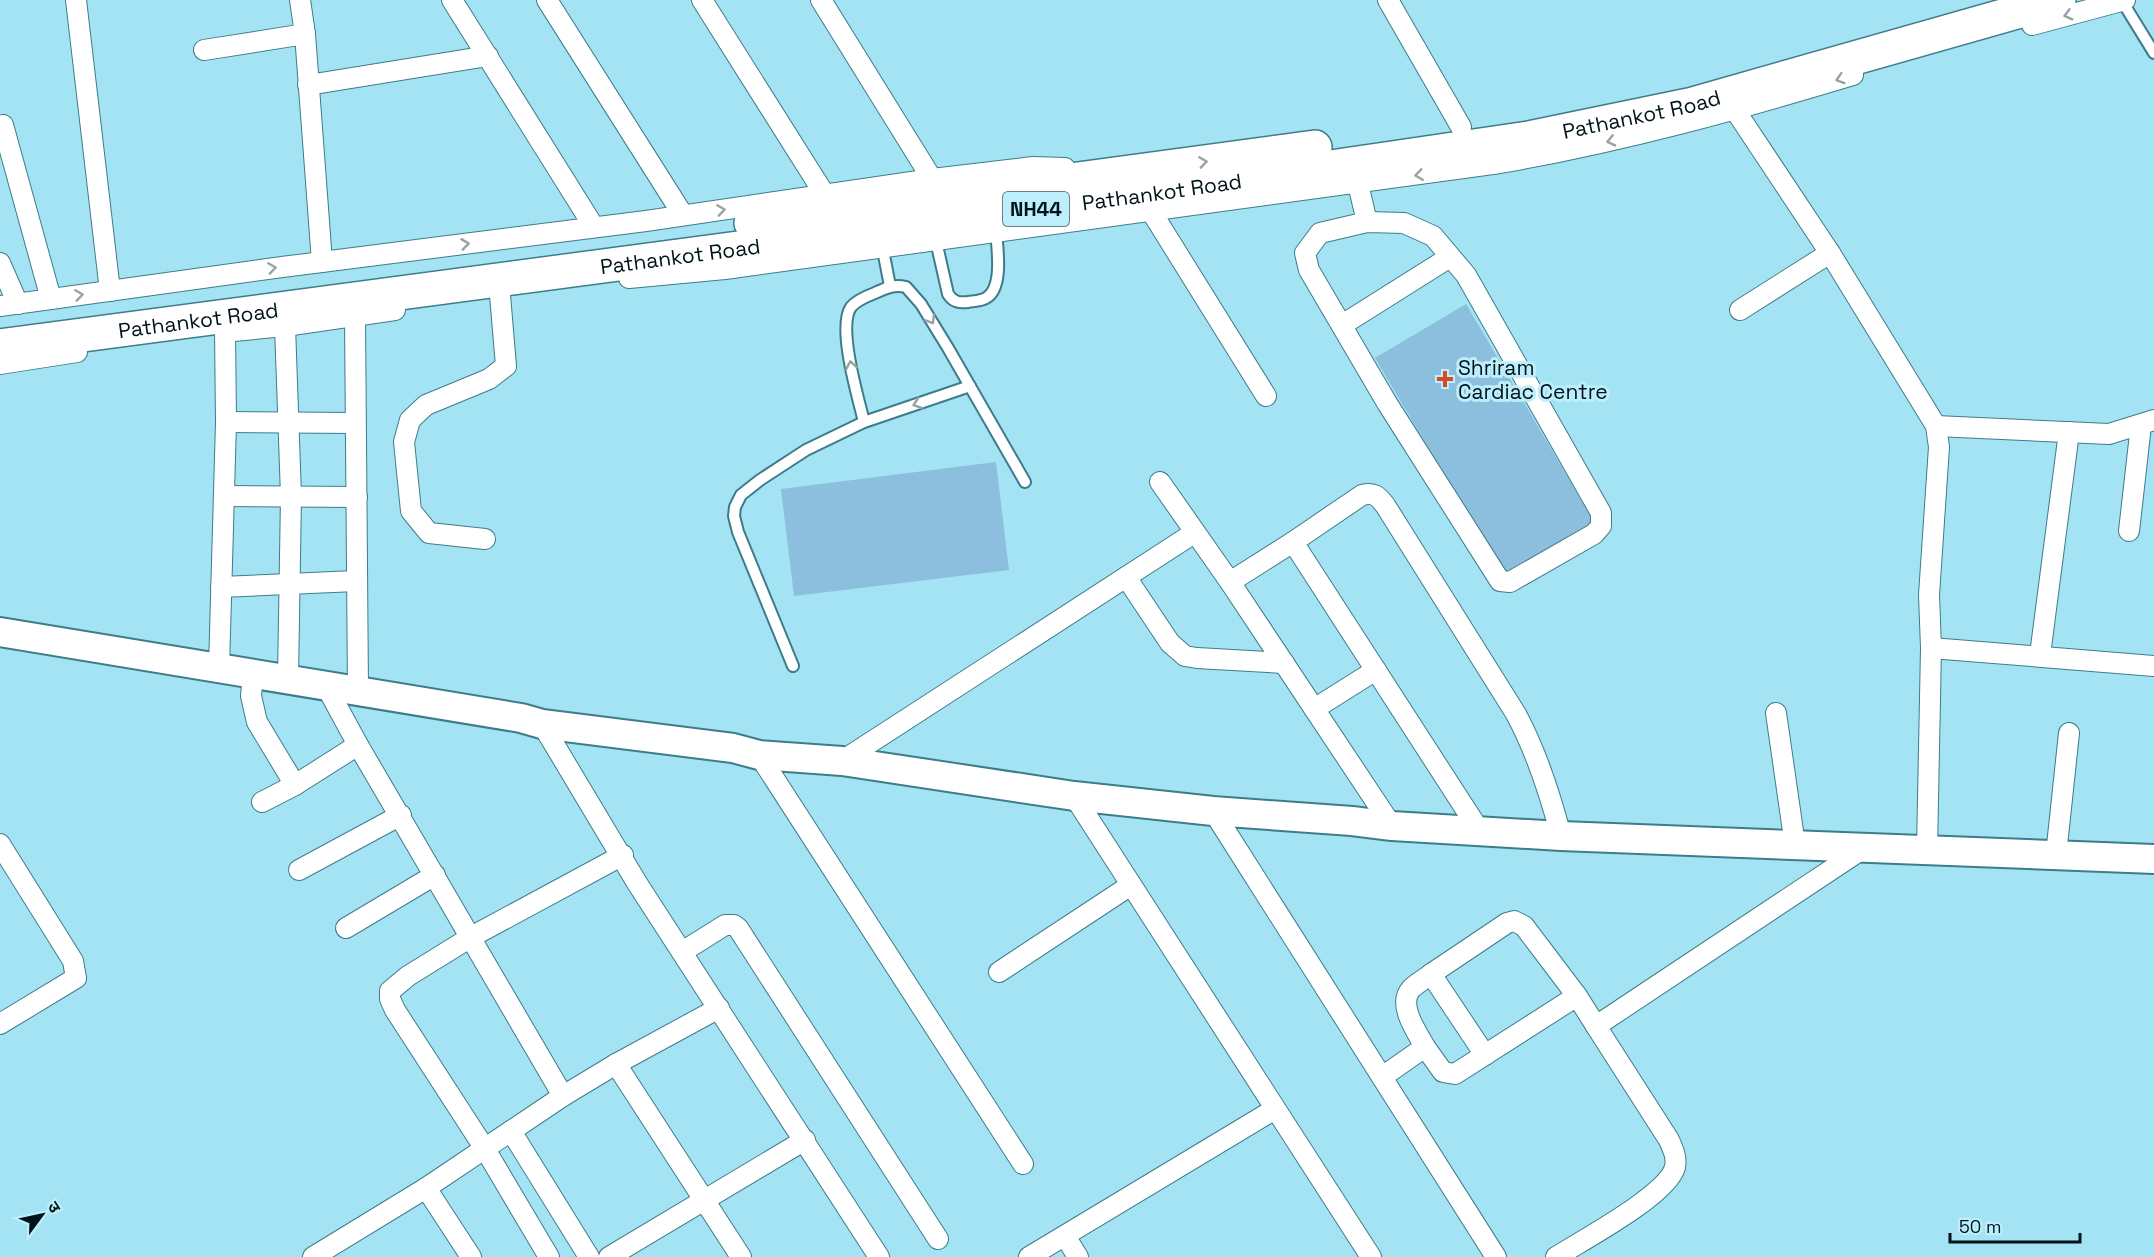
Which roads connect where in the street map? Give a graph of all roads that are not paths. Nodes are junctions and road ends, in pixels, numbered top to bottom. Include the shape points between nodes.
1 (76, 0) edge
2 (300, 0) edge
3 (452, 0) edge
4 (547, 0) edge
5 (702, 0) edge
6 (821, 0) edge
7 (1388, 0) edge
8 (1982, 0) edge
9 (2059, 0) edge
10 (2123, 0) edge
11 (305, 34) junction
12 (204, 50) dead end
13 (2154, 53) edge
14 (488, 56) junction
15 (308, 85) junction
16 (1735, 110) junction
17 (3, 125) dead end
18 (1461, 127) junction
19 (1152, 169) junction
20 (932, 179) junction
21 (1358, 184) junction
22 (825, 195) junction
23 (1151, 211) junction
24 (683, 215) junction
25 (1367, 222) junction
26 (995, 224) junction
27 (594, 227) junction
28 (881, 239) junction
29 (936, 241) junction
30 (1830, 253) junction
31 (1450, 257) junction
32 (322, 262) junction
33 (0, 263) edge
34 (890, 286) junction
35 (110, 291) junction
36 (500, 295) junction
37 (51, 299) junction
38 (1740, 310) dead end
39 (6, 311) edge
40 (355, 316) junction
41 (1342, 325) junction
42 (285, 326) junction
43 (225, 331) junction
44 (0, 346) edge
45 (0, 364) edge
46 (970, 386) junction
47 (1266, 396) dead end
48 (288, 421) junction
49 (226, 422) junction
50 (864, 422) junction
51 (355, 423) junction
52 (2147, 423) edge
53 (1936, 426) junction
54 (2068, 432) junction
55 (1025, 482) dead end
56 (1160, 482) dead end
57 (224, 496) junction
58 (291, 496) junction
59 (357, 497) junction
60 (2129, 531) dead end
61 (1194, 533) junction
62 (485, 539) dead end
63 (1293, 542) junction
64 (1126, 577) junction
65 (356, 581) junction
66 (1230, 582) junction
67 (290, 584) junction
68 (221, 586) junction
69 (0, 632) edge
70 (1931, 648) junction
71 (2040, 655) junction
72 (1284, 663) junction
73 (793, 666) dead end
74 (2154, 666) edge
75 (219, 668) junction
76 (1376, 670) junction
77 (253, 674) junction
78 (288, 679) junction
79 (326, 686) junction
80 (358, 691) junction
81 (1314, 709) junction
82 (1776, 713) dead end
83 (542, 724) junction
84 (2069, 733) dead end
85 (358, 745) junction
86 (759, 754) junction
87 (842, 761) junction
88 (295, 785) junction
89 (1074, 796) junction
90 (262, 802) dead end
91 (1213, 811) junction
92 (401, 815) junction
93 (1392, 826) junction
94 (1479, 830) junction
95 (1562, 836) junction
96 (0, 844) edge
97 (1795, 845) junction
98 (1864, 848) junction
99 (1927, 850) junction
100 (623, 855) junction
101 (2056, 855) junction
102 (2154, 859) edge
103 (299, 870) dead end
104 (435, 875) junction
105 (1131, 885) junction
106 (346, 928) dead end
107 (471, 937) junction
108 (682, 952) junction
109 (999, 972) dead end
110 (1431, 974) junction
111 (1577, 996) junction
112 (719, 1008) junction
113 (0, 1024) edge
114 (1596, 1026) junction
115 (1425, 1047) junction
116 (1485, 1055) junction
117 (616, 1064) junction
118 (1382, 1077) junction
119 (563, 1096) junction
120 (1275, 1109) junction
121 (511, 1131) junction
122 (805, 1140) junction
123 (485, 1149) junction
124 (1023, 1164) dead end
125 (426, 1188) junction
126 (705, 1200) junction
127 (1065, 1236) junction
128 (938, 1239) dead end
129 (313, 1257) edge
130 (471, 1257) edge
131 (549, 1257) edge
132 (589, 1257) edge
133 (609, 1257) edge
134 (741, 1257) edge
135 (879, 1257) edge
136 (1029, 1257) edge
137 (1078, 1257) edge
138 (1371, 1257) edge
139 (1496, 1257) edge
140 (1556, 1257) edge

1 - 35 street
2 - 11 street
3 - 14 street
4 - 24 street
5 - 22 street
6 - 20 street
7 - 18 street
8 - 18 highway, NH44 via 1681,85
9 - 26 highway, Pathankot Road / NH44 via 1689,105 1529,138 1166,192
10 - 13 lane
10 -> 16 street
11 - 12 street
11 - 15 street
14 - 15 street
14 - 27 street
15 - 32 street
16 -> 21 street via 1569,151
16 - 30 street
17 - 37 street
19 -> 18 highway, NH44
19 - 20 street via 1033,167
19 - 39 highway, NH44
20 - 22 street
21 - 23 street
21 - 25 street
24 -> 22 street
23 - 26 street
23 - 47 street
24 - 27 street
25 - 31 street via 1404,223 1433,236
25 - 41 street via 1320,233 1305,253 1309,270
26 - 28 highway, Pathankot Road / NH44
26 - 29 street
26 - 29 lane via 998,276 988,297 961,303 948,294
32 -> 27 street
28 - 29 street
28 - 34 lane
28 - 36 street via 725,269
28 - 44 highway, Pathankot Road / NH44
30 - 38 street
30 - 53 street
31 - 41 street
31 - 41 street via 1466,275 1601,513 1601,526 1594,534 1510,582 1500,581
35 -> 32 street
33 - 39 street
34 -> 46 lane via 900,285 912,292
50 -> 34 lane via 846,333 847,317 862,298
37 -> 35 street
36 - 40 street
36 - 62 street via 506,366 489,380 426,405 410,420 404,442 411,511 429,533
37 - 39 street
40 - 42 street
40 - 51 street
42 - 43 street
42 - 48 street
43 - 45 street
43 - 49 street
46 -> 50 lane
46 - 55 lane
48 - 49 street
48 - 51 street
48 - 58 street
49 - 57 street
50 - 73 lane via 806,450 760,480 741,495 735,507 738,532
51 - 59 street
52 - 54 street via 2109,435
52 - 60 street
53 - 54 street
53 - 70 street via 1939,447 1929,595
54 - 71 street
56 - 61 street
57 - 58 street
57 - 68 street
58 - 59 street
58 - 67 street
59 - 65 street
61 - 64 street
61 - 66 street
63 - 66 street
63 - 76 street
63 - 95 street via 1362,495 1377,495 1528,735
64 - 72 street via 1170,643 1185,656
64 - 87 street
65 - 67 street
65 - 80 street
66 - 72 street
67 - 68 street
67 - 78 street
68 - 75 street
69 - 75 street
70 - 71 street
70 - 99 street
71 - 74 street
72 - 81 street
75 - 77 street
76 - 81 street
76 - 94 street
77 - 78 street
77 - 88 street via 250,696 257,722
78 - 79 street
79 - 80 street
79 - 85 street
80 - 83 street
81 - 93 street
82 - 97 street
83 - 86 street via 733,747
83 - 100 street
84 - 101 street
85 - 88 street
85 - 92 street
86 - 87 street
86 - 124 street
87 - 89 street
88 - 90 street
89 - 91 street
89 - 105 street
91 - 93 street
91 - 118 street
92 - 103 street
92 - 104 street
93 - 94 street
94 - 95 street
95 - 97 street
96 - 113 street via 73,962 76,978
97 - 98 street
98 - 99 street
98 - 114 street
99 - 101 street
100 - 107 street
100 - 108 street
101 - 102 street
104 - 106 street
104 - 107 street
105 - 109 street
105 - 120 street
107 - 119 street
107 - 123 street via 395,985 390,999
108 - 112 street
108 - 128 street via 725,925 738,928
110 - 111 street via 1514,921 1524,926
110 - 115 street via 1411,989 1406,1000 1408,1014
110 - 116 street
111 - 114 street
111 - 116 street
112 - 117 street
112 - 122 street
114 - 140 street via 1676,1157 1669,1178 1645,1201
115 - 116 street via 1448,1074 1455,1074
115 - 118 street
117 - 119 street
117 - 126 street
118 - 139 street
119 - 121 street
120 - 127 street
120 - 138 street
121 - 123 street
121 - 132 street
122 - 126 street
122 - 135 street
123 - 125 street
123 - 131 street
125 - 129 street
125 - 130 street
126 - 133 street
126 - 134 street
127 - 136 street
127 - 137 street

